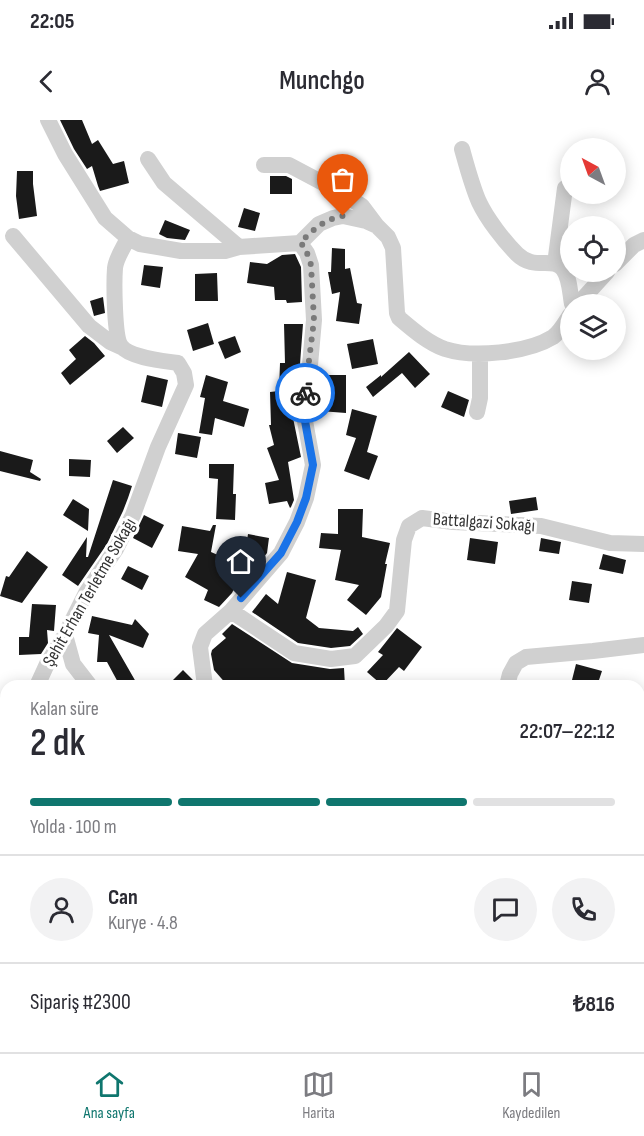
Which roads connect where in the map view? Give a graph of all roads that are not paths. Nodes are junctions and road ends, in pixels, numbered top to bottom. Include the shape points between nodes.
1 (48, 120) edge
2 (462, 149) dead end
3 (148, 159) dead end
4 (264, 165) dead end
5 (563, 204) edge
6 (377, 226) junction
7 (13, 236) dead end
8 (128, 238) junction
9 (644, 240) edge
10 (300, 243) junction
11 (239, 247) junction
12 (626, 253) edge
13 (555, 264) junction
14 (598, 282) edge
15 (571, 294) edge
16 (587, 294) edge
17 (560, 330) edge
18 (121, 347) junction
19 (480, 355) junction
20 (477, 412) dead end
21 (644, 544) edge
22 (231, 610) junction
23 (65, 635) junction
24 (644, 645) edge
25 (40, 680) edge
26 (85, 680) edge
27 (204, 680) edge
28 (508, 680) edge

1 - 8 street via 105,218
2 - 13 street via 479,201 516,253 524,261
3 - 11 street via 164,183
4 - 6 street via 289,165 340,192 362,206
5 - 13 street
6 - 10 street via 343,216 333,218 319,224
6 - 19 street via 393,248 399,318 443,349
7 - 18 street via 89,326
8 - 11 street via 181,251 225,251
8 - 18 street via 115,266 117,334
9 - 12 street
10 - 11 street
10 - 22 street via 311,265 314,320 303,410 313,465 309,487 281,553
13 - 15 street via 564,271
14 - 16 street
17 - 19 street via 537,344
18 - 23 street, Şehit Erhan Terletme Sokağı via 178,363 186,386 133,515
19 - 20 street
21 - 22 street, Battalgazi Sokağı via 610,543 541,526 422,518 409,526 404,540 397,611 355,656 331,659 294,653
22 - 27 street via 205,633 200,647
23 - 25 street, Şehit Erhan Terletme Sokağı
23 - 26 street via 73,664
24 - 28 street via 526,657 516,663

